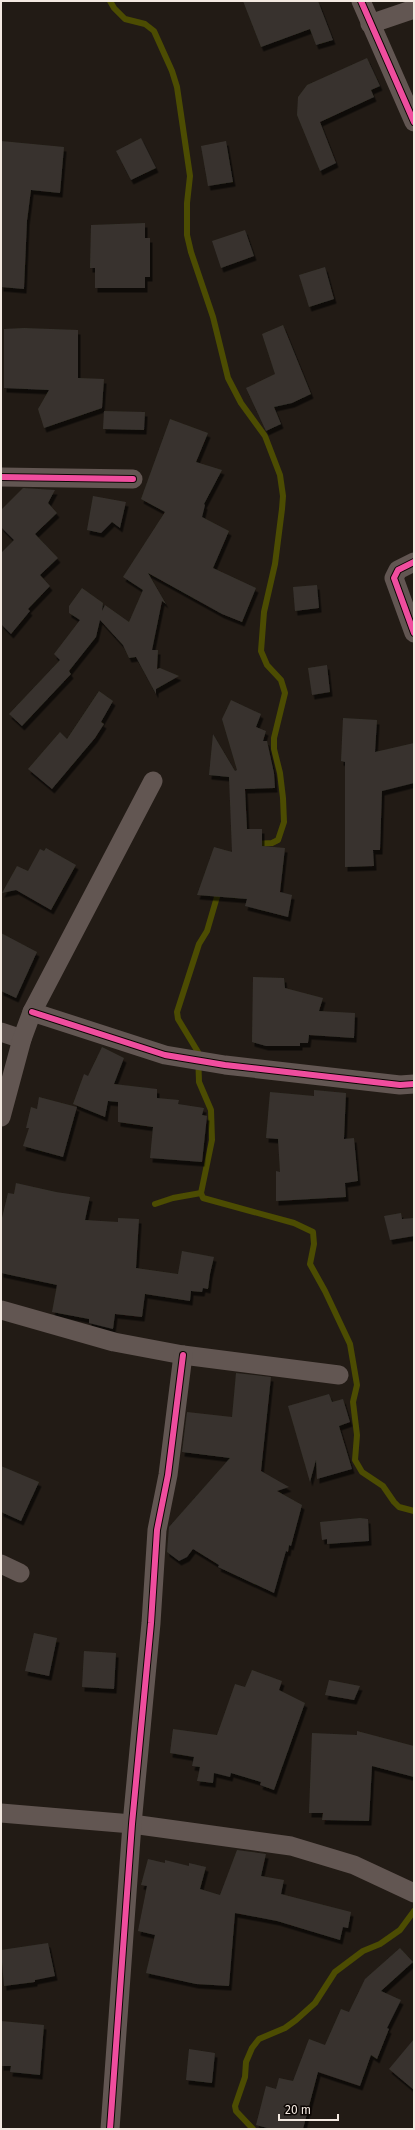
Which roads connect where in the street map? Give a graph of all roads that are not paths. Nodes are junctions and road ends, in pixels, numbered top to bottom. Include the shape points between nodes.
1 (361, 1) edge
2 (414, 9) edge
3 (370, 24) junction
4 (414, 122) edge
5 (1, 477) edge
6 (133, 479) dead end
7 (414, 562) edge
8 (414, 633) edge
9 (153, 781) dead end
10 (32, 1012) junction
11 (1, 1032) edge
12 (22, 1039) junction
13 (414, 1084) edge
14 (1, 1117) edge
15 (1, 1310) edge
16 (183, 1355) junction
17 (339, 1375) dead end
18 (1, 1564) edge
19 (20, 1573) dead end
20 (1, 1813) edge
21 (132, 1824) junction
22 (414, 1893) edge
23 (110, 2129) edge

1 - 3 street
2 - 3 street
3 - 4 street
5 - 6 street
7 - 8 street via 398,570 394,578
9 - 10 street
10 - 12 street
10 - 13 street via 165,1055 225,1065 400,1085
11 - 12 street
12 - 14 street
15 - 16 street via 114,1342
16 - 17 street
16 - 21 street via 168,1475 157,1530
18 - 19 street
20 - 21 street
21 - 22 street via 291,1846 354,1865
21 - 23 street

